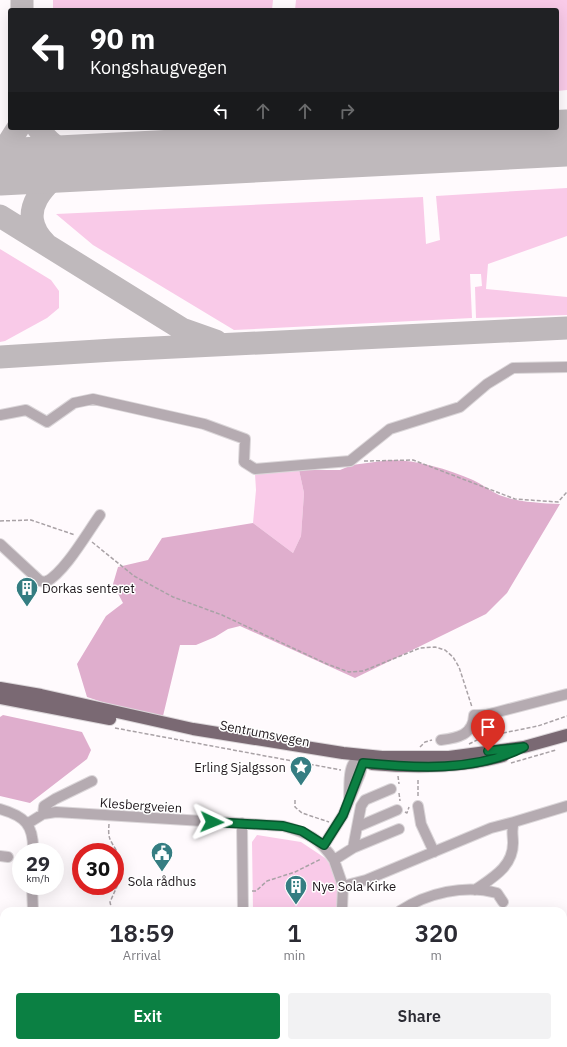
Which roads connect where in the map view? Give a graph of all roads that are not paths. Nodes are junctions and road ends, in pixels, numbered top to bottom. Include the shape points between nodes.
1 (567, 367) edge
2 (0, 415) edge
3 (100, 515) dead end
4 (0, 544) edge
5 (0, 688) edge
6 (567, 694) edge
7 (0, 698) edge
8 (567, 735) edge
9 (441, 740) road end
10 (358, 760) junction
11 (92, 781) dead end
12 (391, 788) dead end
13 (418, 806) road end
14 (567, 806) edge
15 (402, 807) road end
16 (0, 809) edge
17 (43, 814) junction
18 (514, 822) junction
19 (242, 823) junction
20 (27, 824) junction
21 (356, 827) junction
22 (399, 829) dead end
23 (34, 843) edge
24 (324, 845) junction
25 (352, 848) junction
26 (434, 852) junction
27 (334, 860) junction
28 (343, 886) junction
29 (475, 890) junction
30 (32, 895) edge
31 (504, 902) dead end
32 (33, 907) edge
33 (243, 907) edge
34 (342, 907) edge
35 (408, 907) edge

1 - 2 street via 513,368 487,384 460,407 390,429 350,461 255,469 244,462 245,439 204,424 93,399 74,403 47,422 26,410
3 - 4 street via 71,558 46,582 40,581
5 - 10 main road, Sentrumsvegen via 193,729
6 - 9 street via 486,715 474,715 472,726 467,732 461,736
7 - 10 main road, Sentrumsvegen via 309,755
8 - 10 main road, Sentrumsvegen via 524,747 511,754 450,766 420,767
10 - 24 street via 349,799 337,826
11 - 17 street via 54,799 44,806
12 - 21 street via 366,800 361,806
13 - 26 street via 421,824
14 - 18 street
15 - 21 street
16 - 20 street via 18,815
17 - 19 street, Klesbergveien via 56,812
17 - 20 street, Klesbergveien
18 - 26 street via 491,828
18 - 29 street via 512,853 508,862 498,874
19 - 24 street, Klesbergveien via 283,826 302,831
19 - 33 street
20 - 23 street via 34,837
21 - 25 street
22 - 25 street
24 - 27 street
25 - 27 street
26 - 28 street via 358,883
27 - 28 street
28 - 34 street
29 - 31 street via 497,893
29 - 35 street via 431,896
30 - 32 street

